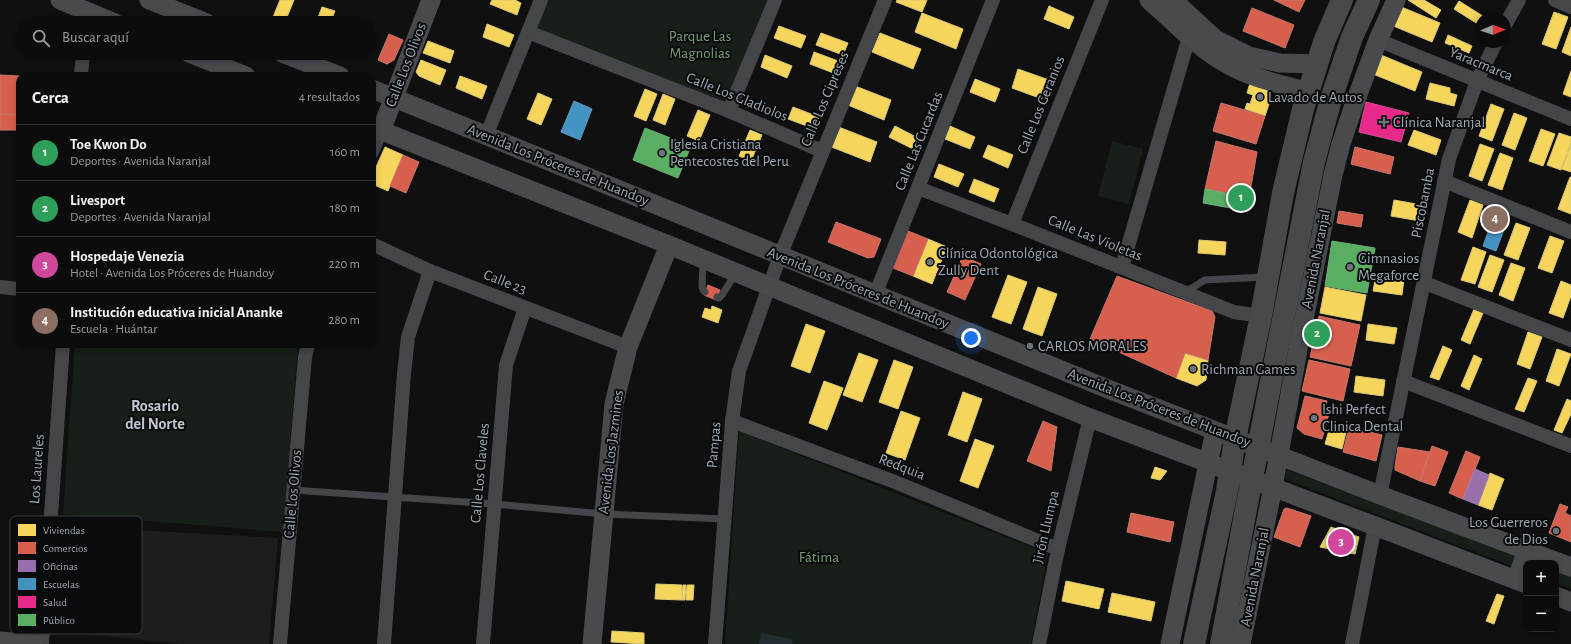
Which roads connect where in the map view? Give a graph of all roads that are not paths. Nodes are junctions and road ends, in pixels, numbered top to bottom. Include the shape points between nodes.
1 (60, 0) edge
2 (149, 0) edge
3 (431, 0) edge
4 (541, 0) edge
5 (775, 0) edge
6 (885, 0) edge
7 (993, 0) edge
8 (1102, 0) edge
9 (1149, 0) edge
10 (1173, 0) edge
11 (1342, 0) edge
12 (1369, 0) edge
13 (1396, 0) edge
14 (1518, 0) edge
15 (1555, 0) edge
16 (1571, 7) edge
17 (1511, 13) edge
18 (84, 16) edge
19 (189, 16) edge
20 (1192, 28) junction
21 (528, 32) junction
22 (1378, 40) junction
23 (1493, 48) edge
24 (82, 60) edge
25 (206, 60) edge
26 (300, 60) edge
27 (1317, 64) junction
28 (81, 72) edge
29 (236, 72) edge
30 (330, 72) edge
31 (1477, 81) junction
32 (376, 90) edge
33 (1308, 92) junction
34 (394, 97) junction
35 (729, 112) junction
36 (1571, 119) edge
37 (377, 129) edge
38 (486, 136) junction
39 (822, 151) junction
40 (1444, 181) junction
41 (918, 188) junction
42 (1012, 224) junction
43 (1571, 232) edge
44 (669, 245) junction
45 (376, 246) edge
46 (780, 256) junction
47 (703, 260) junction
48 (1122, 267) junction
49 (430, 271) junction
50 (736, 273) junction
51 (1268, 277) junction
52 (1425, 283) junction
53 (769, 287) junction
54 (0, 288) edge
55 (16, 289) edge
56 (705, 292) dead end
57 (1185, 292) junction
58 (875, 294) junction
59 (717, 297) dead end
60 (525, 308) junction
61 (1260, 316) junction
62 (1571, 340) edge
63 (628, 347) junction
64 (63, 348) edge
65 (307, 348) edge
66 (1403, 381) junction
67 (1090, 418) junction
68 (732, 421) junction
69 (1215, 431) junction
70 (1235, 439) junction
71 (1571, 446) edge
72 (1258, 447) junction
73 (1279, 456) junction
74 (1209, 462) junction
75 (1230, 470) junction
76 (1252, 479) junction
77 (1273, 487) junction
78 (292, 490) junction
79 (1380, 494) junction
80 (394, 498) junction
81 (494, 504) junction
82 (604, 514) junction
83 (51, 516) edge
84 (725, 519) junction
85 (1375, 526) junction
86 (1058, 548) junction
87 (1528, 550) junction
88 (1571, 567) edge
89 (1521, 582) edge
90 (1559, 597) edge
91 (1571, 602) edge
92 (43, 634) edge
93 (0, 641) edge
94 (34, 644) edge
95 (42, 644) edge
96 (280, 644) edge
97 (384, 644) edge
98 (483, 644) edge
99 (592, 644) edge
100 (715, 644) edge
101 (1039, 644) edge
102 (1170, 644) edge
103 (1194, 644) edge
104 (1221, 644) edge
105 (1242, 644) edge
106 (1352, 644) edge

1 - 18 main road
2 - 19 main road
3 - 34 main road, Calle Los Olivos
4 - 21 street
5 - 35 street
6 - 39 street, Calle Los Cipreses
7 - 41 street, Calle Las Cucardas
8 - 42 street, Calle Los Geranios
9 - 20 main road
10 - 20 main road
11 - 27 highway
12 - 72 highway, Avenida Naranjal via 1352,37 1331,99 1314,162
13 - 22 main road, Avenida Naranjal
14 - 17 street
15 - 16 street
20 - 27 main road via 1249,56 1280,63
20 - 33 main road via 1202,47 1226,64
20 - 48 street
21 - 35 street, Calle Los Gladiolos
21 - 38 street
22 - 31 street, Yaracmarca
22 - 73 main road, Avenida Naranjal via 1341,144 1333,175
23 - 31 street, Piscobamba
24 - 28 street
25 - 29 main road
26 - 30 main road
27 - 33 highway
31 - 36 street, Yaracmarca
31 - 40 street, Piscobamba via 1449,159
32 - 34 main road, Avenida Los Próceres de Huandoy
33 - 51 highway via 1283,193
34 - 37 main road, Calle Los Olivos
34 - 38 main road, Avenida Los Próceres de Huandoy
35 - 39 street, Calle Los Gladiolos
37 - 44 main road
38 - 46 main road, Avenida Los Próceres de Huandoy
39 - 46 street, Calle Los Cipreses
40 - 43 street
40 - 52 street, Piscobamba
41 - 42 street, Calle Las Violetas
41 - 58 street, Calle Las Cucardas
42 - 48 street, Calle Las Violetas
44 - 47 main road
44 - 63 main road, Avenida Los Jazmines
45 - 49 street, Calle 23
46 - 53 street, Pampas
46 - 58 main road, Avenida Los Próceres de Huandoy
47 - 50 main road
47 - 56 lane via 702,287
48 - 57 street, Calle Las Violetas
49 - 60 street, Calle 23
49 - 80 street via 408,337
50 - 53 main road
50 - 59 lane via 722,295
51 - 57 lane via 1205,280
51 - 61 highway
52 - 62 street
52 - 66 street, Piscobamba
53 - 67 main road
53 - 68 street, Pampas via 739,371
54 - 55 street
57 - 61 street, Calle Las Violetas via 1234,312
58 - 69 main road, Avenida Los Próceres de Huandoy
60 - 63 street, Calle 23
60 - 81 street, Calle Los Claveles via 506,365
61 - 70 highway
63 - 82 main road, Avenida Los Jazmines via 614,404
64 - 83 street, Los Laureles
65 - 78 street, Calle Los Olivos
66 - 71 street
66 - 79 street, Piscobamba
67 - 74 main road
67 - 86 street, Jirón Llumpa
68 - 84 street, Pampas
68 - 86 street, Redquia via 895,482
69 - 70 main road, Avenida Los Próceres de Huandoy
69 - 74 main road
70 - 72 main road, Avenida Los Próceres de Huandoy
70 - 75 highway
72 - 73 main road, Avenida Los Próceres de Huandoy
72 - 76 highway, Avenida Naranjal
73 - 77 main road, Avenida Naranjal
73 - 79 main road, Avenida Los Próceres de Huandoy
74 - 75 main road
74 - 102 main road
75 - 76 main road
75 - 103 highway
76 - 77 main road
76 - 104 highway, Avenida Naranjal
77 - 85 main road
77 - 105 main road, Avenida Naranjal
78 - 80 lane
78 - 96 street, Calle Los Olivos
79 - 87 main road, Avenida Los Próceres de Huandoy
80 - 81 lane
80 - 97 street
81 - 82 lane
81 - 98 street, Calle Los Claveles
82 - 84 lane
82 - 99 main road, Avenida Los Jazmines
84 - 100 street, Pampas
85 - 89 main road
85 - 106 street
86 - 101 street, Jirón Llumpa
87 - 88 main road, Avenida Los Próceres de Huandoy
87 - 89 main road
90 - 91 main road
92 - 95 street, Los Laureles
93 - 94 main road

